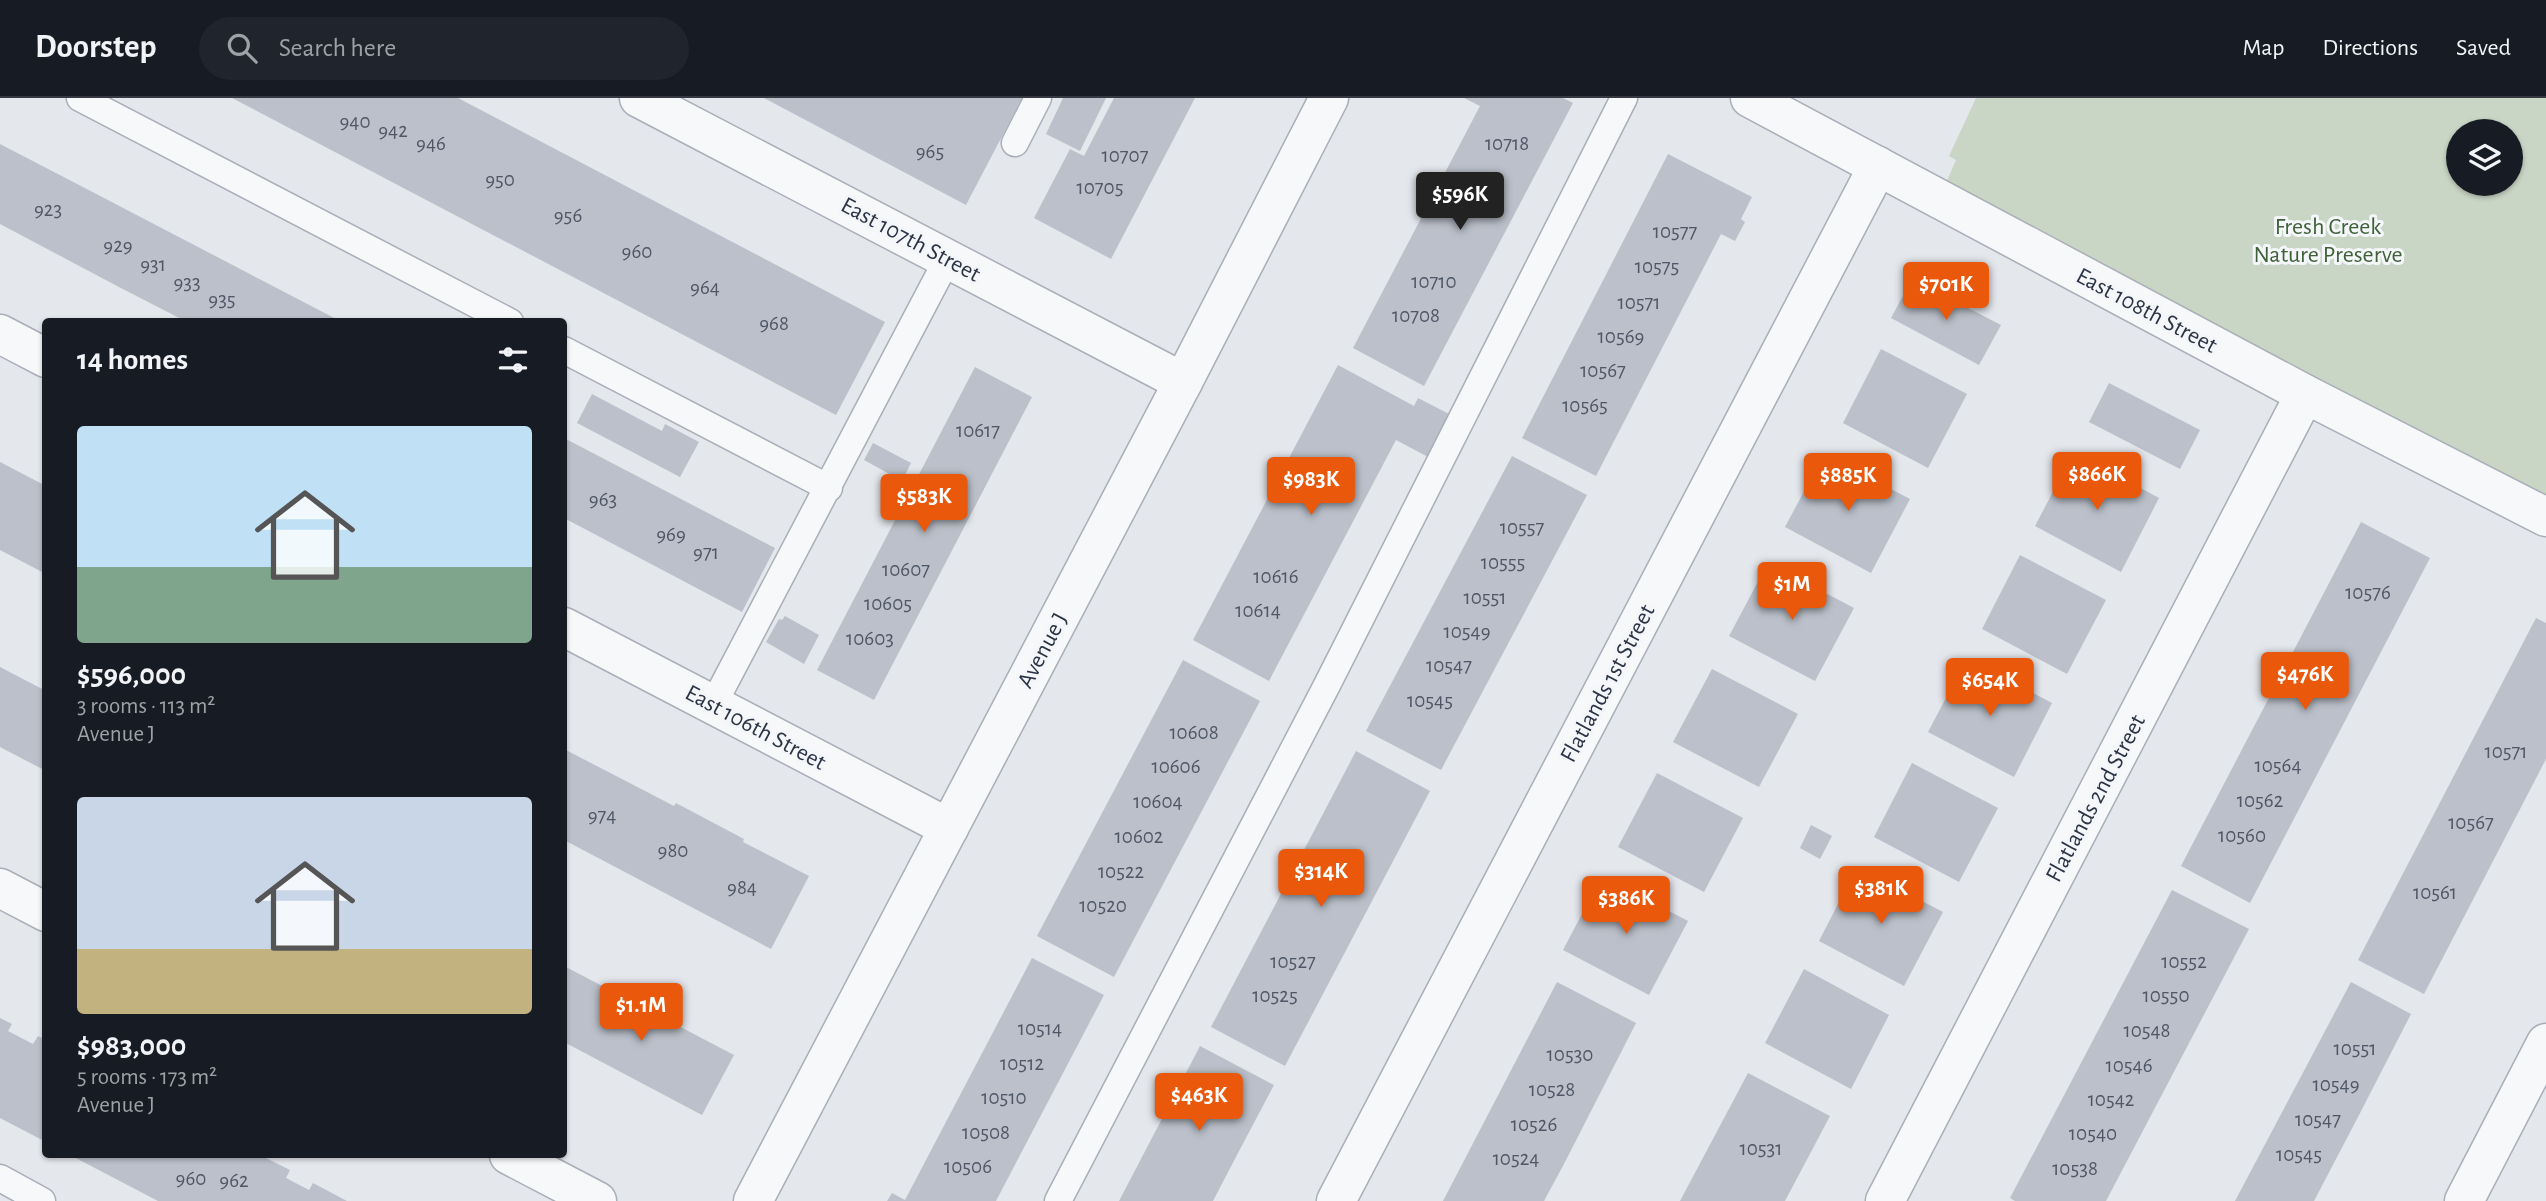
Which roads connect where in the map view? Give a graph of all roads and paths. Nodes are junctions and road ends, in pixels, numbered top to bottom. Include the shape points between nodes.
1 (80, 98) edge
2 (639, 98) edge
3 (1038, 98) edge
4 (1329, 98) edge
5 (1624, 98) edge
6 (1750, 98) edge
7 (1015, 143) dead end
8 (1878, 166) junction
9 (948, 258) junction
10 (502, 318) edge
11 (0, 334) edge
12 (567, 352) edge
13 (42, 356) edge
14 (1183, 382) junction
15 (2305, 394) junction
16 (829, 488) junction
17 (2546, 517) edge
18 (567, 629) edge
19 (713, 705) junction
20 (949, 828) junction
21 (0, 888) edge
22 (42, 910) edge
23 (2546, 1043) edge
24 (515, 1158) edge
25 (0, 1178) edge
26 (42, 1201) edge
27 (597, 1201) edge
28 (753, 1201) edge
29 (1058, 1201) edge
30 (1336, 1201) edge
31 (1885, 1201) edge
32 (2464, 1201) edge

1 - 10 lane
2 - 9 street, East 107th Street
3 - 7 lane
4 - 14 street, Avenue J
5 - 29 lane via 1327,685
6 - 8 street, East 108th Street
8 - 15 street, East 108th Street
8 - 30 street, Flatlands 1st Street
9 - 14 street, East 107th Street
9 - 16 lane
11 - 13 street
12 - 16 lane
14 - 20 street, Avenue J
15 - 17 street, East 108th Street
15 - 31 street, Flatlands 2nd Street
16 - 19 lane
18 - 19 street, East 106th Street
19 - 20 street, East 106th Street
20 - 28 street, Avenue J
21 - 22 street
23 - 32 street
24 - 27 street
25 - 26 lane

